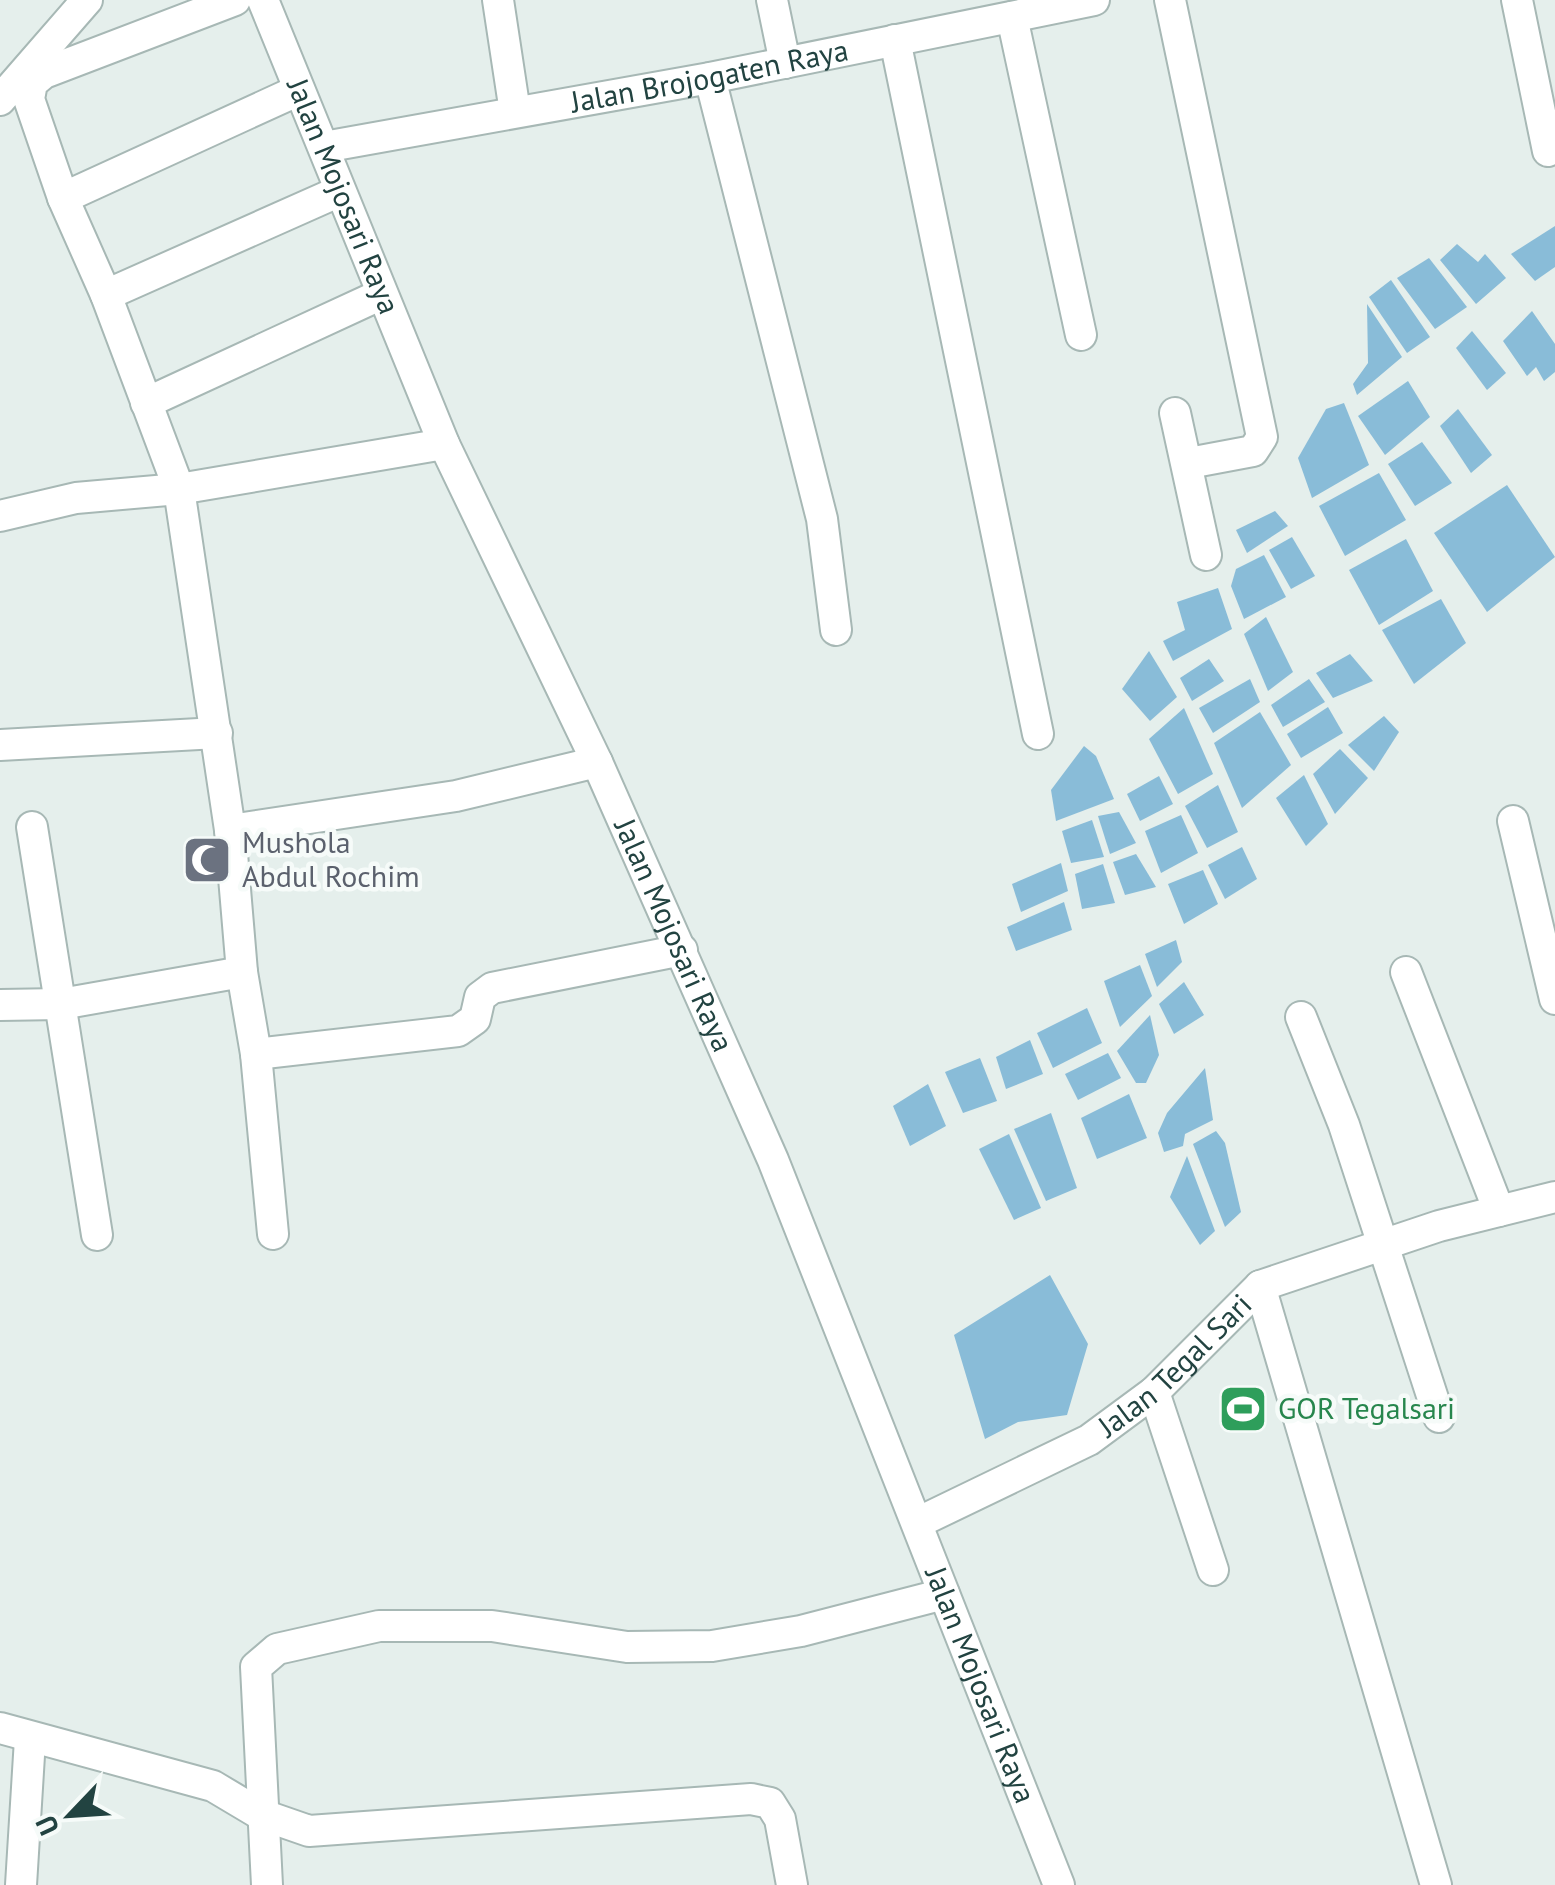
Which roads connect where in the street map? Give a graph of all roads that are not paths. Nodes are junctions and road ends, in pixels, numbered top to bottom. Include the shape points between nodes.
1 (86, 0) edge
2 (236, 0) edge
3 (263, 0) edge
4 (498, 0) edge
5 (772, 0) edge
6 (1170, 0) edge
7 (1517, 0) edge
8 (1080, 2) edge
9 (955, 14) edge
10 (1012, 17) junction
11 (895, 40) junction
12 (785, 63) junction
13 (710, 78) junction
14 (299, 90) junction
15 (0, 100) edge
16 (515, 112) junction
17 (324, 147) junction
18 (1548, 151) dead end
19 (340, 191) junction
20 (63, 198) junction
21 (382, 294) junction
22 (106, 295) junction
23 (1082, 336) dead end
24 (146, 403) junction
25 (1175, 413) dead end
26 (444, 444) junction
27 (1188, 463) junction
28 (179, 489) junction
29 (0, 515) edge
30 (1206, 556) dead end
31 (836, 630) dead end
32 (217, 733) junction
33 (1038, 734) dead end
34 (0, 746) edge
35 (597, 762) junction
36 (1513, 820) dead end
37 (32, 827) dead end
38 (230, 830) junction
39 (682, 950) junction
40 (242, 972) junction
41 (1406, 972) dead end
42 (1552, 980) edge
43 (0, 1004) edge
44 (61, 1004) junction
45 (1301, 1017) dead end
46 (256, 1054) junction
47 (1555, 1197) edge
48 (1499, 1211) junction
49 (96, 1234) dead end
50 (273, 1234) dead end
51 (1381, 1245) junction
52 (1260, 1286) junction
53 (1154, 1392) junction
54 (1439, 1418) dead end
55 (917, 1523) junction
56 (1212, 1570) dead end
57 (944, 1594) junction
58 (0, 1728) edge
59 (30, 1739) junction
60 (260, 1814) junction
61 (1051, 1883) edge
62 (22, 1885) edge
63 (267, 1885) edge
64 (792, 1885) edge
65 (1436, 1885) edge

1 - 15 street
2 - 20 street via 58,66 32,83 31,114
3 - 14 street, Jalan Mojosari Raya
4 - 16 street
5 - 12 street
6 - 27 street via 1262,437 1253,451
7 - 18 street
8 - 10 street, Jalan Brojogaten Raya
9 - 10 street, Jalan Brojogaten Raya
9 - 11 street, Jalan Brojogaten Raya
10 - 23 street
11 - 12 street, Jalan Brojogaten Raya
11 - 33 street
12 - 13 street, Jalan Brojogaten Raya
13 - 16 street, Jalan Brojogaten Raya
13 - 31 street via 822,519
14 - 17 street, Jalan Mojosari Raya
14 - 20 street
16 - 17 street, Jalan Brojogaten Raya
17 - 19 street, Jalan Mojosari Raya
19 - 21 street, Jalan Mojosari Raya
19 - 22 street
20 - 22 street
21 - 24 street
21 - 26 street, Jalan Mojosari Raya
22 - 24 street
24 - 28 street
25 - 27 street
26 - 28 street
26 - 35 street, Jalan Mojosari Raya
27 - 30 street
28 - 29 street via 124,490
28 - 32 street
32 - 34 street
32 - 38 street
35 - 38 street via 456,796
35 - 39 street, Jalan Mojosari Raya
36 - 42 street
37 - 44 street
38 - 40 street
39 - 46 street via 492,988 480,997 475,1020 458,1031
39 - 55 street, Jalan Mojosari Raya
40 - 44 street
40 - 46 street
41 - 48 street
43 - 44 street
44 - 49 street
45 - 51 street
46 - 50 street
47 - 48 street, Jalan Tegal Sari
48 - 51 street, Jalan Tegal Sari
51 - 52 street, Jalan Tegal Sari
51 - 54 street
52 - 53 street, Jalan Tegal Sari
52 - 65 street
53 - 55 street, Jalan Tegal Sari via 1088,1440
53 - 56 street
55 - 57 street, Jalan Mojosari Raya
57 - 60 street via 712,1646 627,1647 492,1626 379,1626 278,1649 256,1668
57 - 61 street, Jalan Mojosari Raya
58 - 59 street
59 - 60 street via 213,1786
59 - 62 street
60 - 63 street
60 - 64 street via 308,1831 752,1799 770,1803 780,1820

